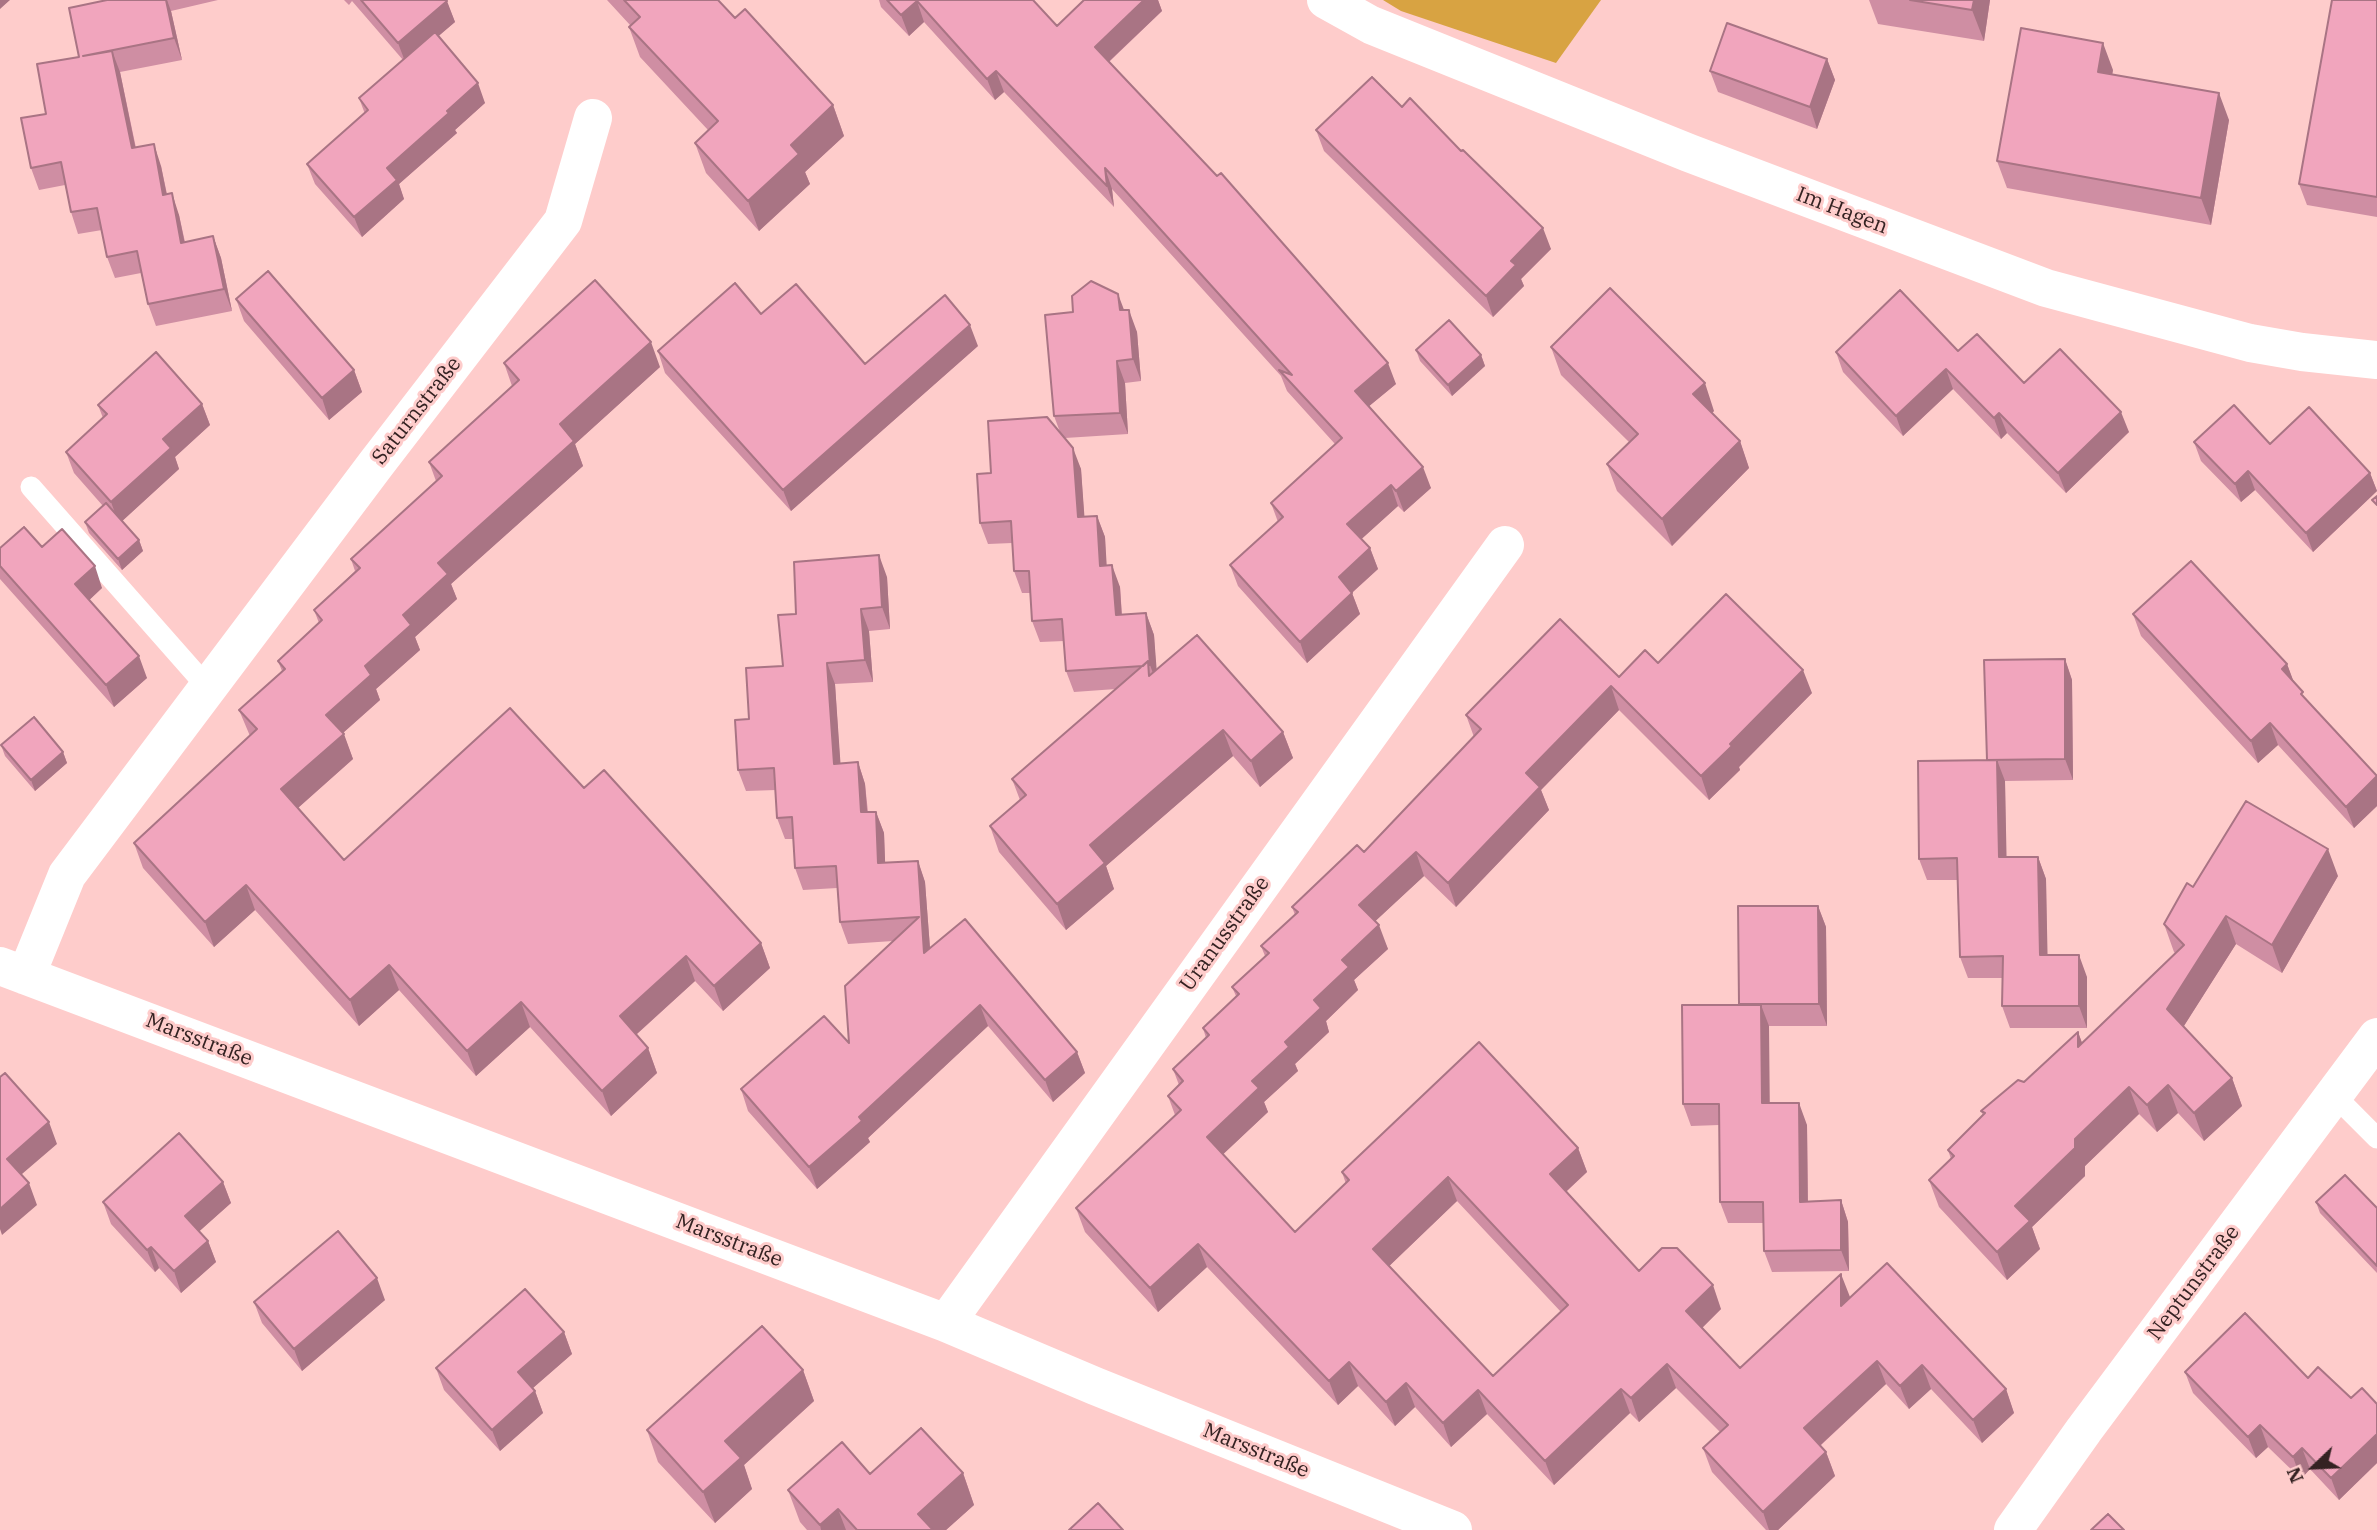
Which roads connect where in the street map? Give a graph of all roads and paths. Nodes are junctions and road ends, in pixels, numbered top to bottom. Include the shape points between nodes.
1 (1326, 0) edge
2 (593, 118) dead end
3 (2377, 360) edge
4 (32, 487) dead end
5 (1505, 545) dead end
6 (209, 688) junction
7 (13, 971) edge
8 (2377, 1037) edge
9 (2334, 1095) junction
10 (2377, 1138) edge
11 (946, 1323) junction
12 (1453, 1530) edge
13 (2013, 1530) edge

1 - 3 street, Im Hagen via 1371,25 1676,148 2046,288 2250,343
2 - 6 street, Saturnstraße via 563,221
4 - 6 lane
5 - 11 street, Uranusstraße
6 - 7 street, Saturnstraße via 67,876
7 - 11 street, Marsstraße
8 - 9 street, Neptunstraße
9 - 10 lane
9 - 13 street, Neptunstraße
11 - 12 street, Marsstraße

